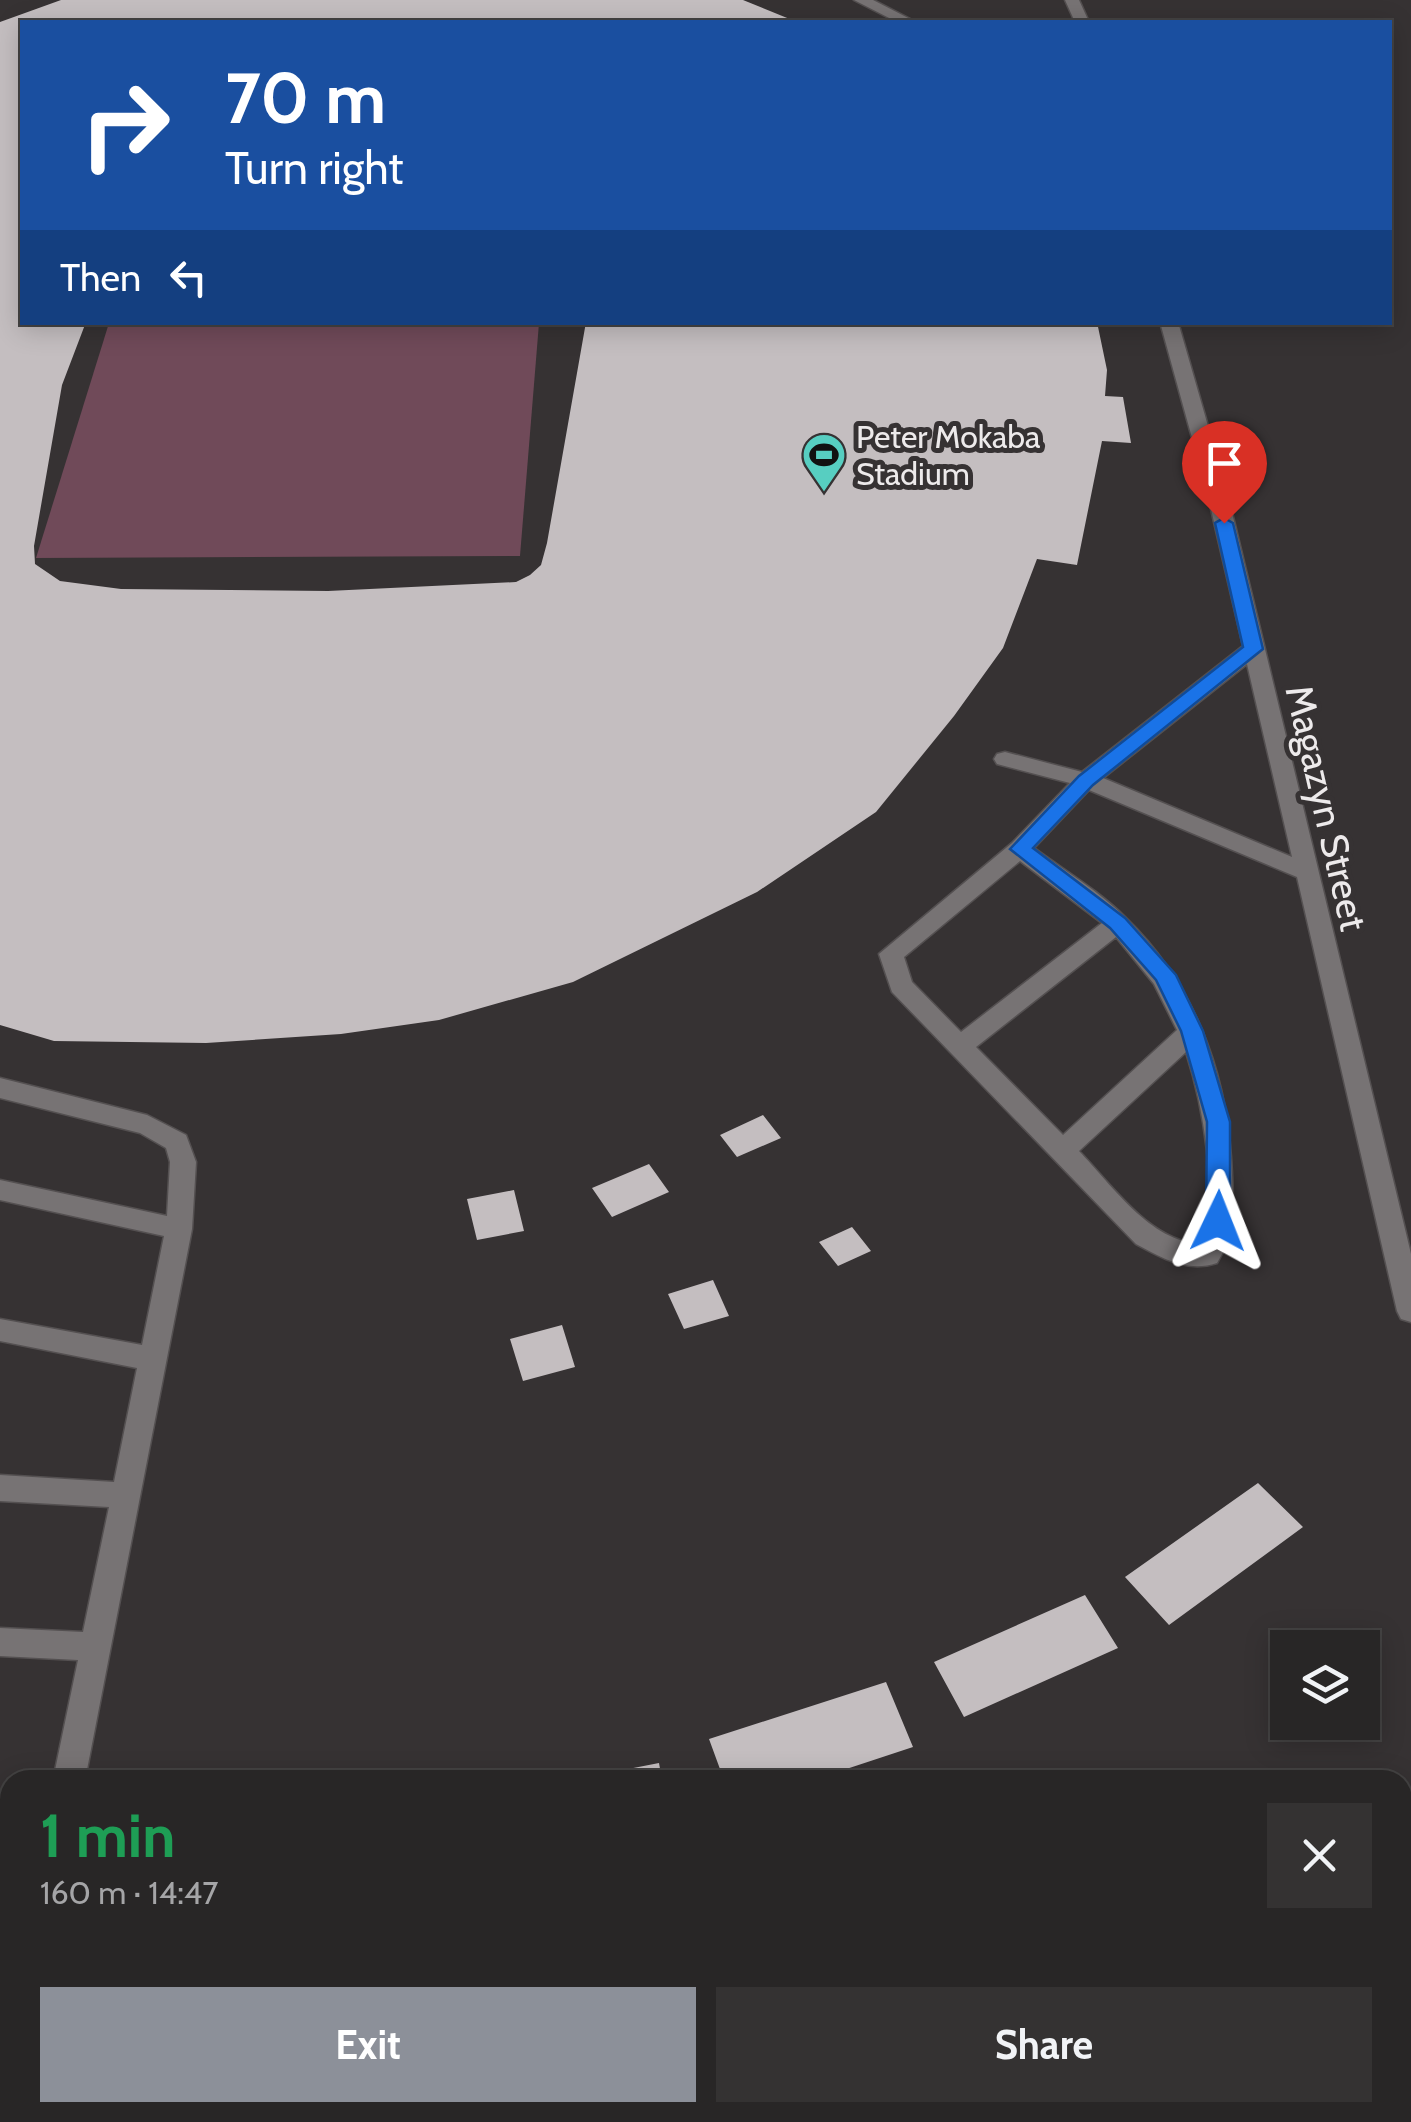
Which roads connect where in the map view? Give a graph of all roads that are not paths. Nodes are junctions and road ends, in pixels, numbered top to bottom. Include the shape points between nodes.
1 (861, 0) edge
2 (904, 20) edge
3 (1170, 325) edge
4 (1253, 649) junction
5 (1006, 759) dead end
6 (1086, 780) junction
7 (1020, 849) junction
8 (1304, 870) junction
9 (1117, 923) junction
10 (1192, 1031) junction
11 (959, 1047) junction
12 (0, 1088) edge
13 (1062, 1151) junction
14 (0, 1190) edge
15 (179, 1228) junction
16 (1411, 1310) edge
17 (0, 1330) edge
18 (153, 1359) junction
19 (0, 1488) edge
20 (126, 1495) junction
21 (0, 1642) edge
22 (95, 1647) junction
23 (70, 1770) edge

1 - 2 street
3 - 4 street, Magazyn Street
4 - 6 street
4 - 8 street, Magazyn Street
5 - 6 street
6 - 7 street
6 - 8 street
7 - 9 street
7 - 11 street via 891,954 901,986
8 - 16 street, Magazyn Street
9 - 10 street via 1164,975
9 - 11 street
10 - 13 street
10 - 13 street via 1218,1122 1220,1196 1216,1246 1208,1255 1158,1246
11 - 13 street
12 - 15 street via 147,1125 176,1142 182,1162
14 - 15 street
15 - 18 street
17 - 18 street
18 - 20 street
19 - 20 street
20 - 22 street
21 - 22 street
22 - 23 street

